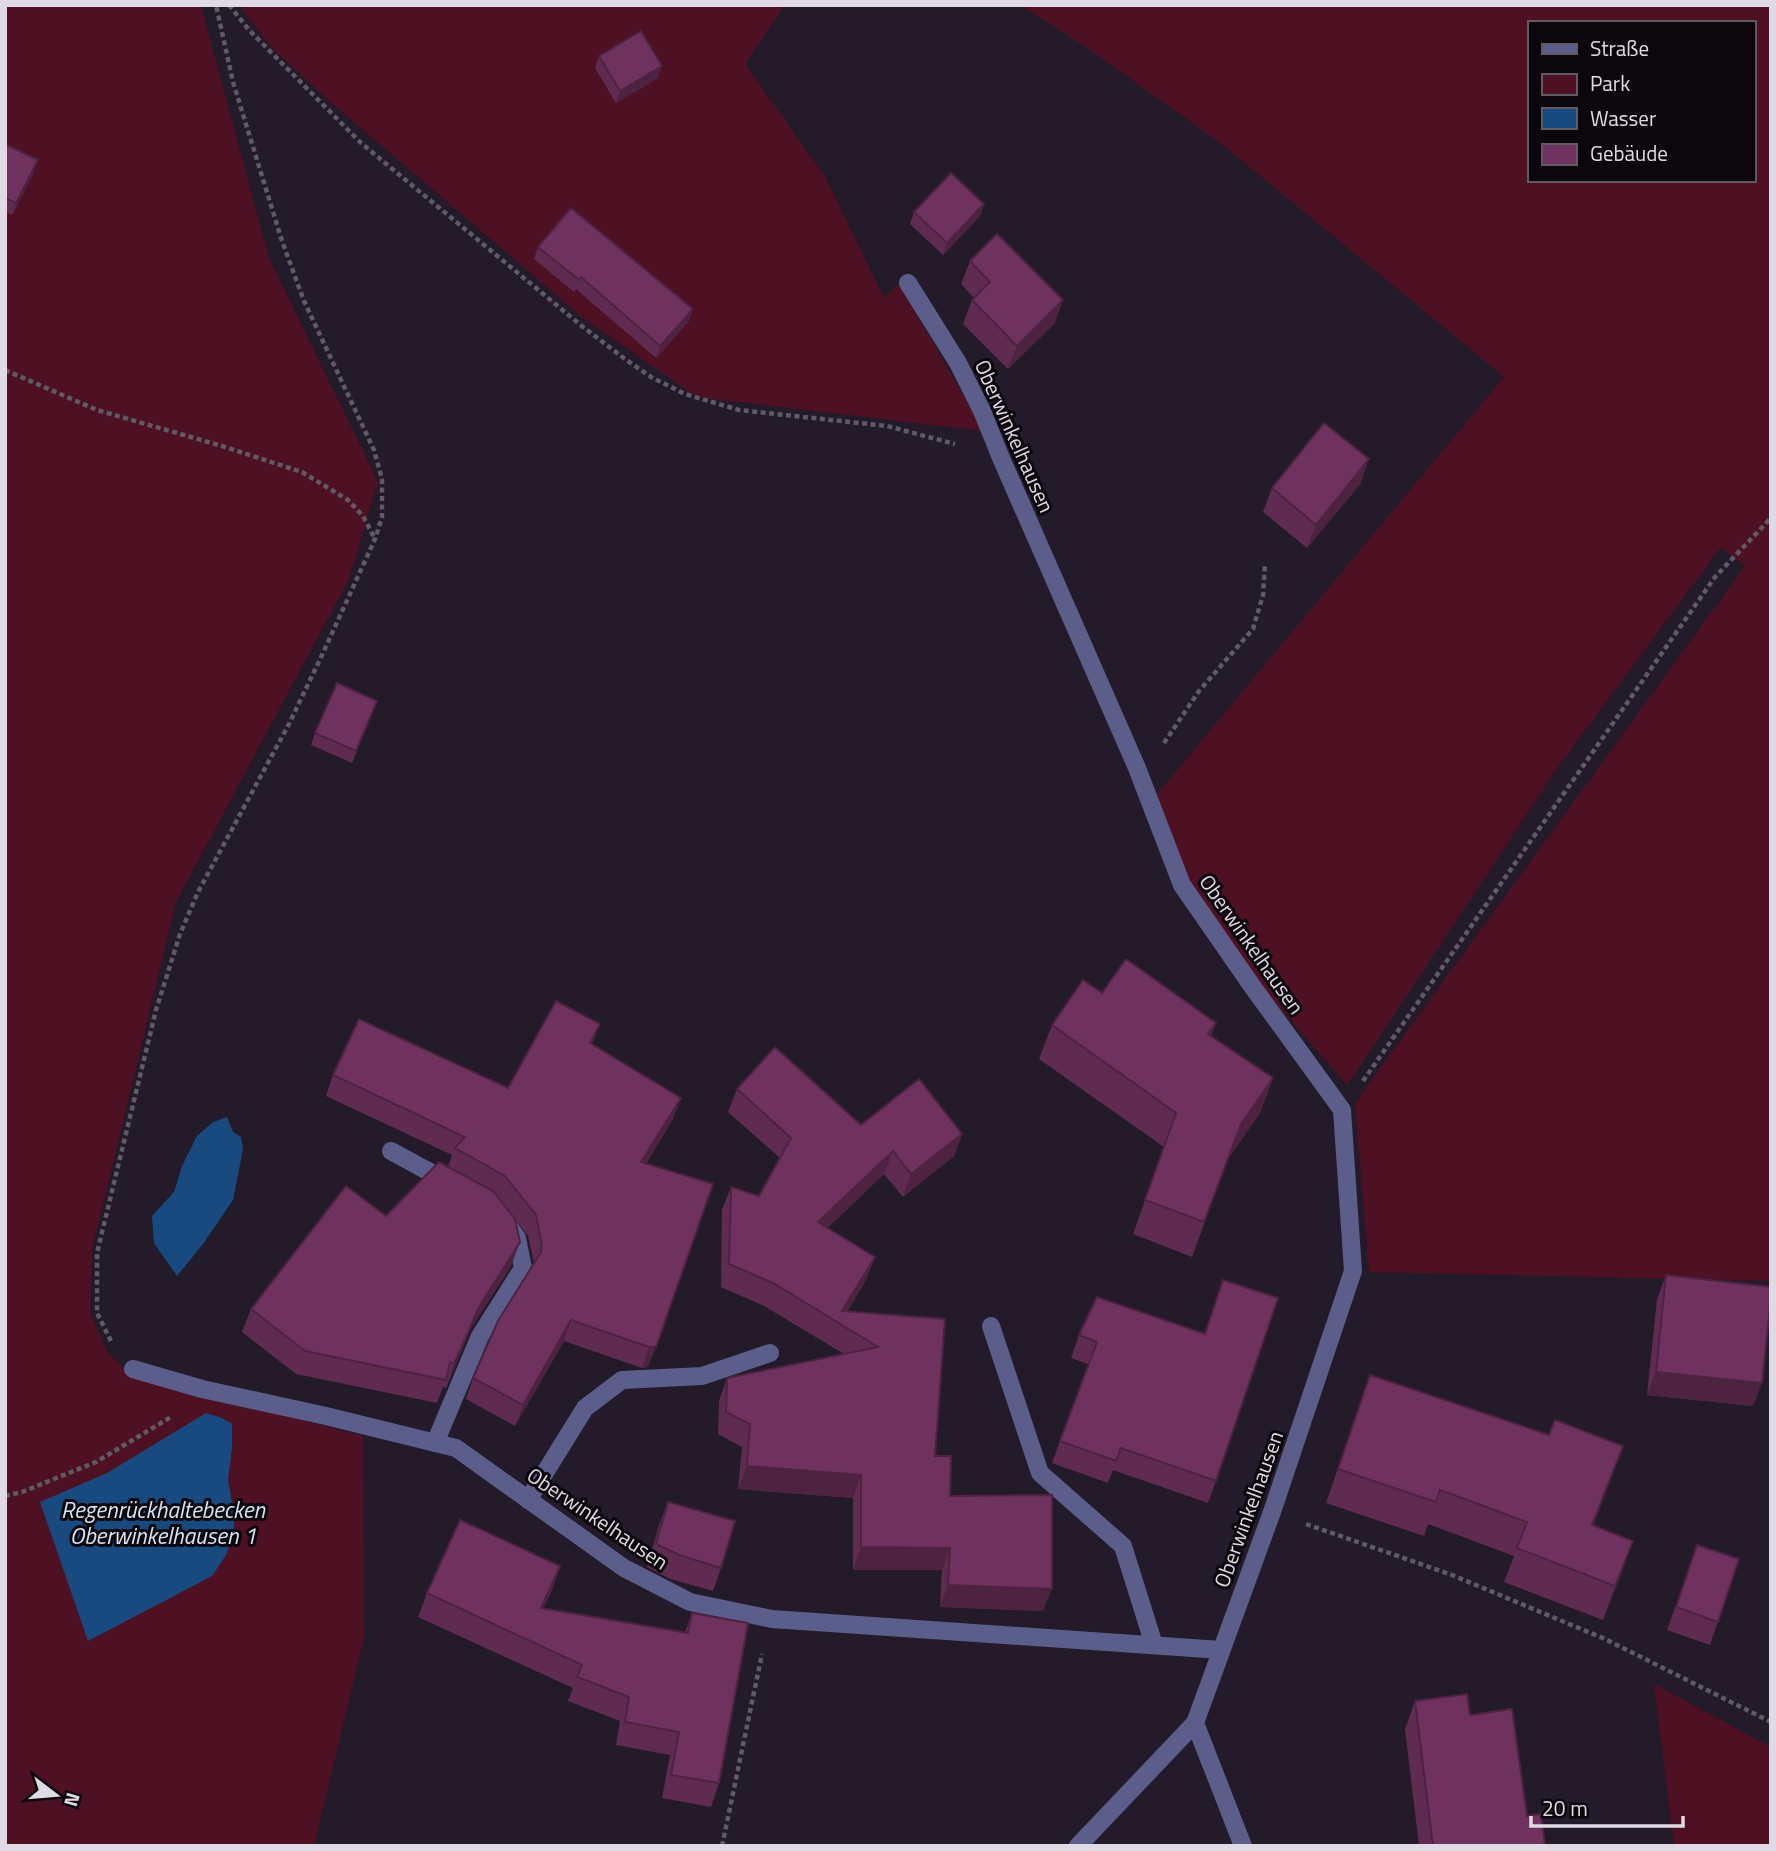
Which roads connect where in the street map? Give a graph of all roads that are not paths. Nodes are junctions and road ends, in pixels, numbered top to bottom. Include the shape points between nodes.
1 (908, 283) dead end
2 (391, 1151) dead end
3 (458, 1187) edge
4 (500, 1216) edge
5 (991, 1326) dead end
6 (770, 1353) dead end
7 (133, 1369) road end
8 (435, 1443) junction
9 (528, 1500) junction
10 (1154, 1645) junction
11 (1221, 1650) junction
12 (1195, 1723) junction
13 (1078, 1846) edge
14 (1243, 1846) edge

1 - 11 street, Oberwinkelhausen via 982,411 1137,768 1182,885 1342,1110 1353,1271
2 - 3 street
4 - 8 street via 517,1238 523,1268 480,1336
5 - 10 street via 1040,1473 1123,1546
6 - 9 street via 702,1376 622,1380 585,1408
7 - 8 street, Oberwinkelhausen
8 - 9 street, Oberwinkelhausen via 456,1448
9 - 10 street, Oberwinkelhausen via 624,1568 690,1602 772,1619
10 - 11 street, Oberwinkelhausen
11 - 12 street, Oberwinkelhausen
12 - 13 street, Oberwinkelhausen
12 - 14 street

